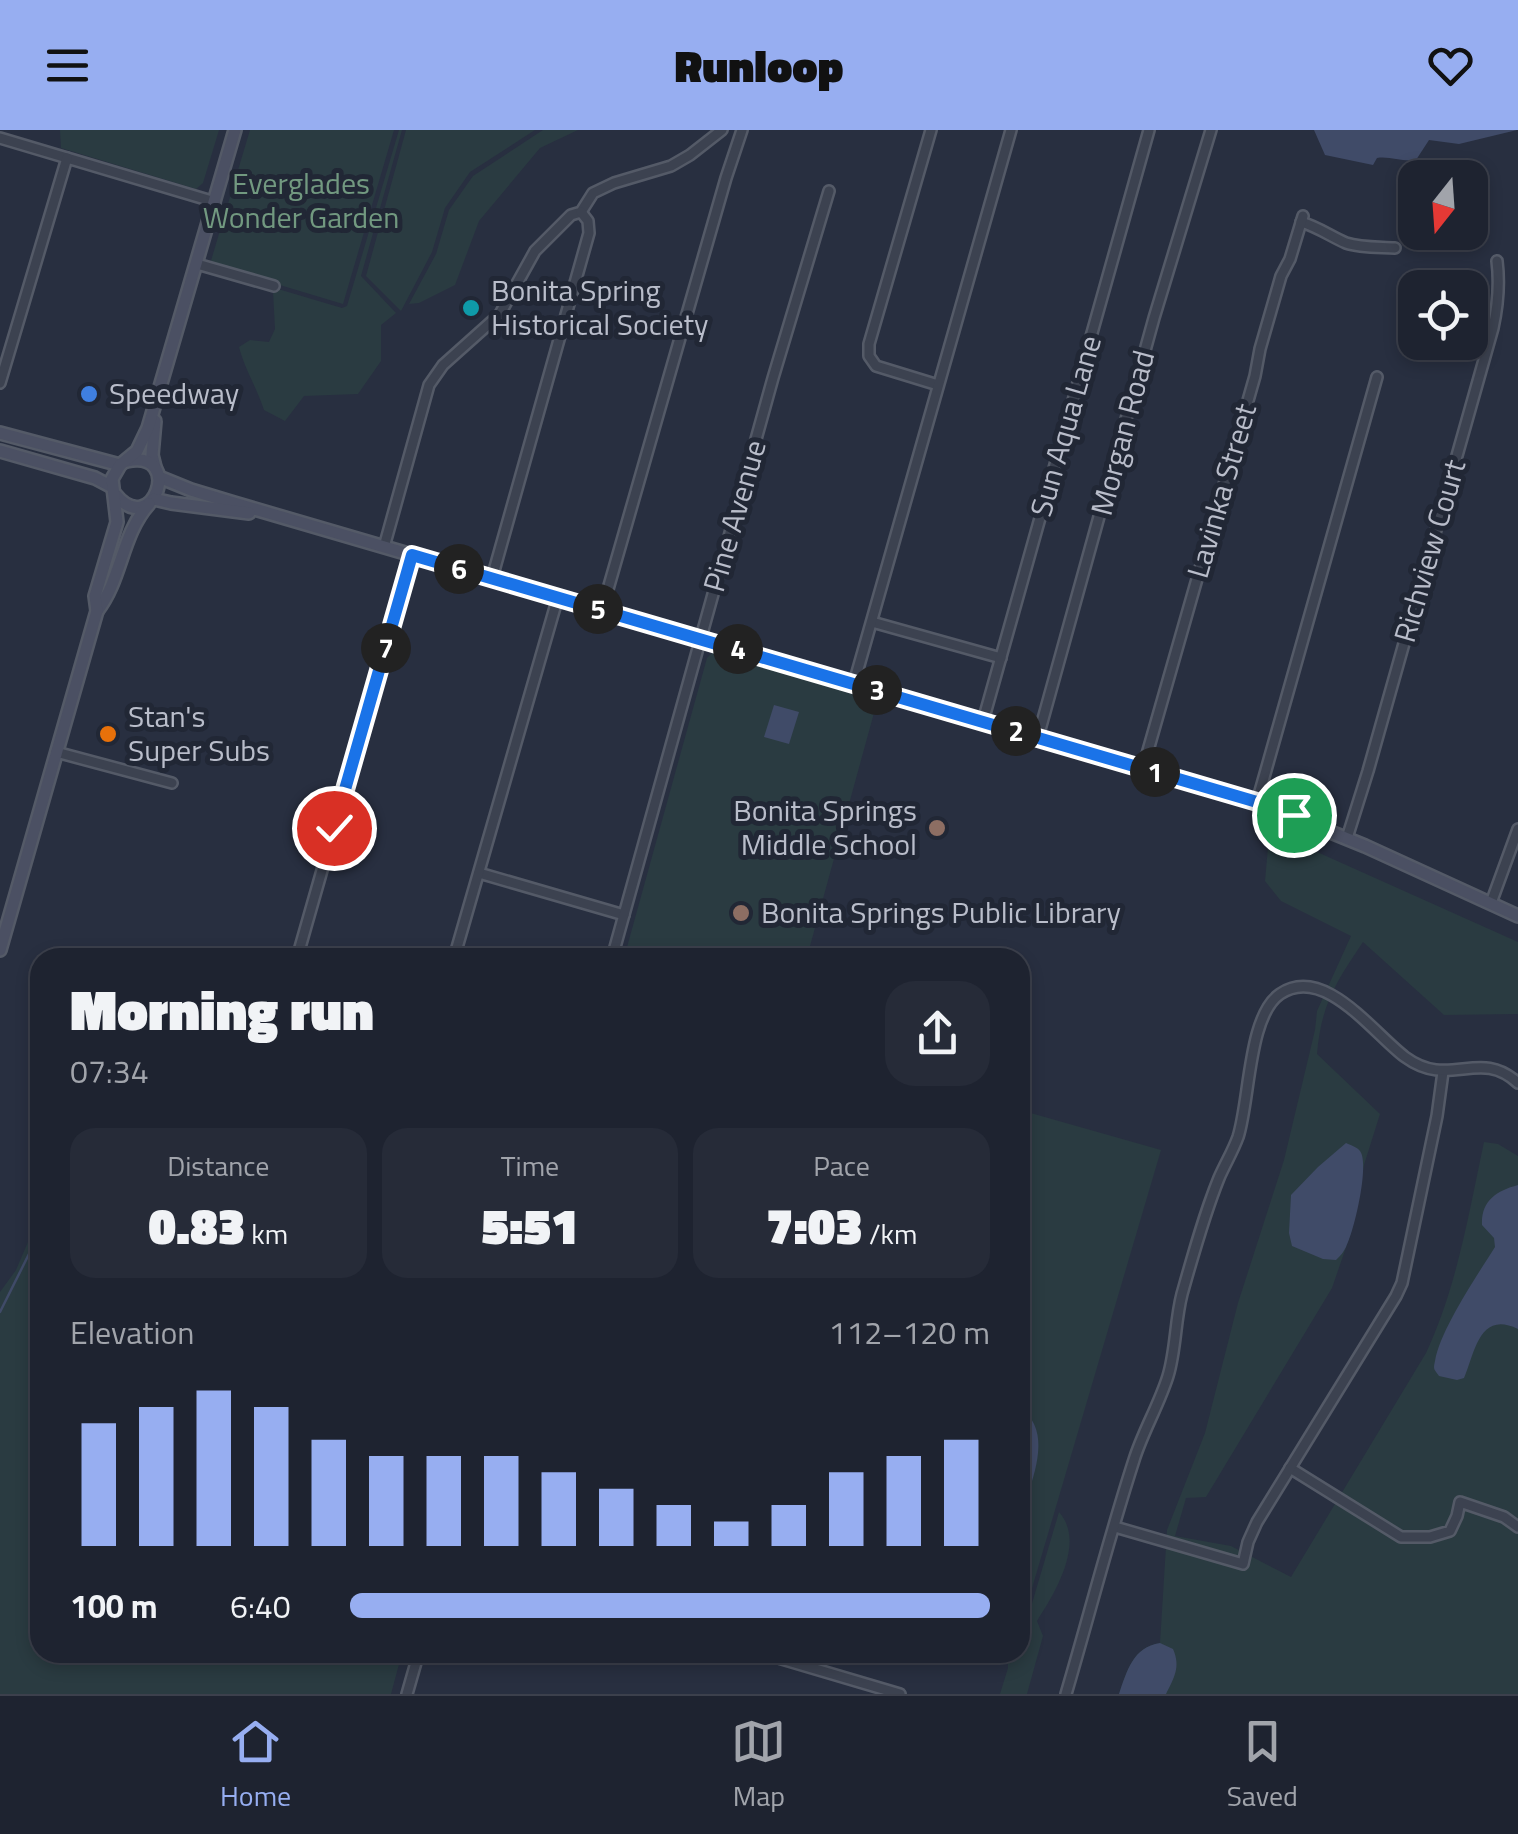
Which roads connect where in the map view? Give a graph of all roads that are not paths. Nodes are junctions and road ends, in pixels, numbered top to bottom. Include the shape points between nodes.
1 (235, 130) edge
2 (742, 130) edge
3 (931, 130) edge
4 (1011, 130) edge
5 (1149, 130) edge
6 (1210, 130) edge
7 (720, 132) edge
8 (0, 138) edge
9 (736, 145) junction
10 (68, 158) junction
11 (828, 191) dead end
12 (214, 202) junction
13 (581, 212) junction
14 (1395, 248) dead end
15 (1497, 261) dead end
16 (196, 264) junction
17 (274, 286) dead end
18 (1377, 377) dead end
19 (0, 384) edge
20 (938, 385) junction
21 (160, 387) junction
22 (0, 433) edge
23 (0, 451) edge
24 (123, 463) junction
25 (157, 473) junction
26 (114, 491) junction
27 (152, 501) junction
28 (290, 519) junction
29 (384, 547) junction
30 (412, 555) junction
31 (492, 578) junction
32 (558, 597) junction
33 (602, 610) junction
34 (97, 611) junction
35 (872, 622) junction
36 (702, 638) junction
37 (1001, 658) junction
38 (854, 683) junction
39 (984, 721) junction
40 (1038, 737) junction
41 (56, 752) junction
42 (1143, 768) junction
43 (172, 782) dead end
44 (1257, 802) junction
45 (1518, 829) edge
46 (1346, 838) junction
47 (479, 873) junction
48 (1491, 903) junction
49 (624, 915) junction
50 (1518, 916) edge
51 (300, 948) edge
52 (457, 948) edge
53 (615, 948) edge
54 (0, 950) edge
55 (1443, 1072) junction
56 (1518, 1083) edge
57 (1290, 1468) junction
58 (1115, 1527) junction
59 (1518, 1527) edge
60 (416, 1663) edge
61 (795, 1663) edge
62 (408, 1694) edge
63 (900, 1694) edge
64 (1066, 1694) edge

1 - 12 street
2 - 9 street
3 - 20 street via 869,356 876,366
4 - 20 street
5 - 37 street, Sun Aqua Lane
6 - 40 street, Morgan Road
7 - 9 street
7 - 13 street via 671,166 602,187
8 - 10 street
9 - 33 street
10 - 12 street
10 - 19 street
11 - 36 street, Pine Avenue
12 - 16 street
13 - 29 street via 534,251 500,314 429,385
13 - 31 street via 589,233
14 - 42 street, Lavinka Street via 1343,242 1302,219
15 - 46 street, Richview Court via 1493,328
16 - 17 street
16 - 21 street
18 - 44 street
20 - 35 street
21 - 24 street via 148,428
21 - 25 street via 152,455
22 - 24 street
23 - 26 street via 96,478
24 - 25 street via 142,460
24 - 26 street via 112,479
25 - 27 street
25 - 28 street
26 - 27 street via 126,505
26 - 34 street via 117,522 95,596
27 - 28 street
27 - 34 street via 136,518
28 - 29 street
29 - 30 street
30 - 31 street
30 - 51 street
31 - 32 street
32 - 33 street
32 - 47 street
33 - 36 street
34 - 41 street
35 - 37 street
35 - 38 street
36 - 38 street
36 - 49 street, Pine Avenue
37 - 39 street, Sun Aqua Lane
38 - 39 street
39 - 40 street
40 - 42 street
41 - 43 street
41 - 54 street
42 - 44 street
44 - 46 street
45 - 48 street
46 - 48 street
47 - 49 street
47 - 52 street
48 - 50 street
49 - 53 street, Pine Avenue
55 - 56 street via 1490,1066
55 - 57 street via 1402,1283
55 - 58 street via 1404,1056 1318,988 1296,986 1268,1007 1239,1134 1181,1297 1169,1372
57 - 58 street via 1252,1532 1242,1564
57 - 59 street via 1401,1537 1450,1531 1460,1502
58 - 64 street
60 - 62 street
61 - 63 street

